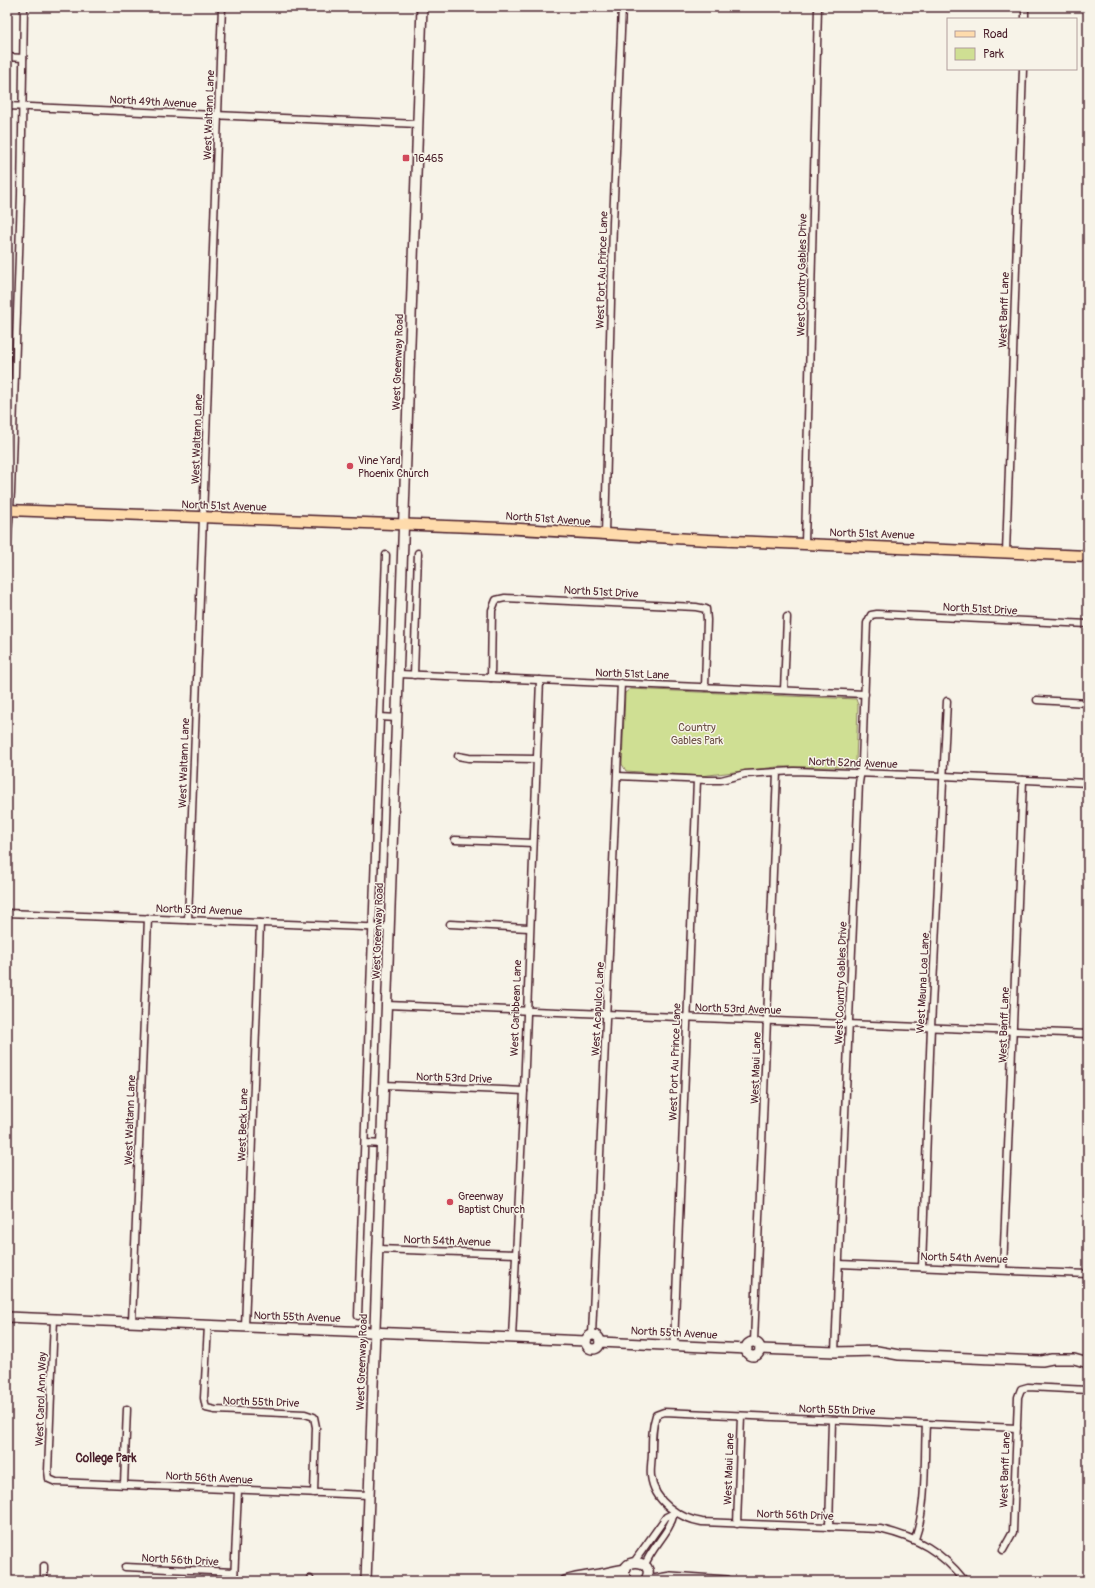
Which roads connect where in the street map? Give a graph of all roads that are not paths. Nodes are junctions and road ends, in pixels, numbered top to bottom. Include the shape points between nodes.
1 (24, 7) edge
2 (222, 7) edge
3 (422, 7) edge
4 (622, 7) edge
5 (818, 7) edge
6 (1025, 7) edge
7 (1025, 18) edge
8 (7, 58) edge
9 (23, 58) junction
10 (1023, 70) edge
11 (7, 106) edge
12 (22, 107) junction
13 (219, 115) junction
14 (418, 124) junction
15 (8, 510) edge
16 (204, 518) junction
17 (404, 524) junction
18 (605, 534) junction
19 (805, 544) junction
20 (7, 551) edge
21 (418, 553) dead end
22 (1006, 553) junction
23 (386, 555) dead end
24 (1088, 556) edge
25 (871, 616) joint
26 (787, 617) dead end
27 (1088, 624) edge
28 (399, 674) junction
29 (414, 675) junction
30 (491, 678) junction
31 (540, 680) junction
32 (621, 683) junction
33 (705, 687) junction
34 (784, 690) junction
35 (865, 694) junction
36 (1037, 700) dead end
37 (947, 701) dead end
38 (1088, 703) edge
39 (380, 717) junction
40 (397, 718) junction
41 (458, 756) dead end
42 (536, 760) junction
43 (777, 772) junction
44 (861, 773) junction
45 (618, 776) junction
46 (943, 776) junction
47 (697, 780) junction
48 (1024, 780) junction
49 (1088, 783) edge
50 (455, 840) dead end
51 (533, 843) junction
52 (7, 912) edge
53 (148, 918) junction
54 (188, 920) junction
55 (260, 923) junction
56 (450, 924) dead end
57 (373, 927) junction
58 (390, 928) junction
59 (529, 928) junction
60 (387, 1005) junction
61 (526, 1010) junction
62 (608, 1014) junction
63 (687, 1017) junction
64 (768, 1020) junction
65 (850, 1024) junction
66 (931, 1027) junction
67 (1013, 1030) junction
68 (1088, 1034) edge
69 (384, 1085) junction
70 (524, 1091) junction
71 (365, 1144) junction
72 (382, 1144) junction
73 (378, 1249) junction
74 (516, 1254) junction
75 (839, 1264) junction
76 (922, 1267) junction
77 (1003, 1270) junction
78 (1088, 1274) edge
79 (358, 1316) dead end
80 (7, 1317) edge
81 (54, 1319) junction
82 (132, 1322) junction
83 (208, 1326) junction
84 (245, 1327) junction
85 (375, 1332) junction
86 (512, 1338) junction
87 (593, 1339) junction
88 (674, 1345) junction
89 (757, 1345) junction
90 (835, 1352) junction
91 (1086, 1363) edge
92 (1088, 1390) edge
93 (126, 1409) dead end
94 (742, 1416) junction
95 (832, 1421) junction
96 (926, 1424) junction
97 (1017, 1428) junction
98 (50, 1479) joint
99 (124, 1484) junction
100 (238, 1490) junction
101 (314, 1493) junction
102 (369, 1495) junction
103 (674, 1513) junction
104 (737, 1524) junction
105 (829, 1527) junction
106 (654, 1534) junction
107 (660, 1539) junction
108 (914, 1539) junction
109 (1004, 1550) dead end
110 (634, 1562) junction
111 (44, 1566) dead end
112 (645, 1566) junction
113 (126, 1567) dead end
114 (626, 1569) junction
115 (234, 1572) junction
116 (602, 1574) junction
117 (671, 1577) junction
118 (627, 1580) edge
119 (44, 1581) edge
120 (234, 1581) edge
121 (366, 1581) edge
122 (565, 1581) edge
123 (646, 1581) edge
124 (728, 1581) edge
125 (965, 1581) edge

1 - 9 street
2 - 13 street, West Waltann Lane
3 - 14 main road, West Greenway Road
4 - 18 street, West Port Au Prince Lane via 613,223
5 - 19 street, West Country Gables Drive
6 - 7 street
8 - 9 street
9 - 12 street
10 - 22 street, West Banff Lane
11 - 12 street, North 49th Avenue
12 - 13 street, North 49th Avenue
12 - 15 street
13 - 14 street, North 49th Avenue
13 - 16 street, West Waltann Lane
14 - 17 main road, West Greenway Road
15 - 16 main road, North 51st Avenue
15 - 20 street
16 - 17 main road, North 51st Avenue
16 - 54 street, West Waltann Lane
17 - 18 main road, North 51st Avenue
17 - 28 main road, West Greenway Road
18 - 19 main road, North 51st Avenue
19 - 22 main road, North 51st Avenue
21 - 29 street
22 - 24 main road, North 51st Avenue
23 - 39 street, West Greenway Road
25 - 27 street, North 51st Drive via 878,614
25 - 35 street, West Country Gables Drive via 867,623
26 - 34 street
28 - 29 street, North 51st Lane
28 - 40 main road, West Greenway Road
29 - 30 street, North 51st Lane
30 - 31 street, North 51st Lane
30 - 33 street, North 51st Drive via 492,610 496,600 513,599 696,607 706,610
31 - 32 street, North 51st Lane
31 - 42 street, West Caribbean Lane
32 - 33 street, North 51st Lane
32 - 45 street, West Acapulco Lane
33 - 34 street, North 51st Lane
34 - 35 street, North 51st Lane
35 - 44 street, West Country Gables Drive
36 - 38 street
37 - 46 street, West Mauna Loa Lane
39 - 40 street
39 - 57 street, West Greenway Road
40 - 58 main road, West Greenway Road
41 - 42 street
42 - 51 street, West Caribbean Lane
43 - 44 street, North 52nd Avenue
43 - 47 street, North 52nd Avenue via 745,774 721,780
43 - 64 street, West Maui Lane
44 - 46 street, North 52nd Avenue
44 - 65 street, West Country Gables Drive
45 - 47 street, North 52nd Avenue
45 - 62 street, West Acapulco Lane
46 - 48 street, North 52nd Avenue
46 - 66 street, West Mauna Loa Lane
47 - 63 street, West Port Au Prince Lane
48 - 49 street, North 52nd Avenue
48 - 67 street, West Banff Lane
50 - 51 street
51 - 59 street, West Caribbean Lane
52 - 53 street, North 53rd Avenue
53 - 54 street, North 53rd Avenue
53 - 82 street, West Waltann Lane
54 - 55 street, North 53rd Avenue
55 - 57 street, North 53rd Avenue
55 - 84 street, West Beck Lane
56 - 59 street
57 - 58 street, North 53rd Avenue
57 - 71 street, West Greenway Road
58 - 60 main road, West Greenway Road
59 - 61 street, West Caribbean Lane
60 - 61 street, North 53rd Avenue
60 - 69 main road, West Greenway Road
61 - 62 street, North 53rd Avenue
61 - 70 street, West Caribbean Lane
62 - 63 street, North 53rd Avenue
62 - 87 street, West Acapulco Lane
63 - 64 street, North 53rd Avenue
63 - 88 street, West Port Au Prince Lane
64 - 65 street, North 53rd Avenue
64 - 89 street, West Maui Lane
65 - 66 street, North 53rd Avenue
65 - 75 street, West Country Gables Drive
66 - 67 street, North 53rd Avenue
66 - 76 street, West Mauna Loa Lane
67 - 68 street, North 53rd Avenue
67 - 77 street, West Banff Lane
69 - 70 street, North 53rd Drive
69 - 72 main road, West Greenway Road
70 - 74 street, West Caribbean Lane
71 - 72 street
71 - 79 street, West Greenway Road
72 - 73 main road, West Greenway Road
73 - 74 street, North 54th Avenue
73 - 85 main road, West Greenway Road
74 - 86 street, West Caribbean Lane
75 - 76 street, North 54th Avenue
75 - 90 street, West Country Gables Drive
76 - 77 street, North 54th Avenue
77 - 78 street, North 54th Avenue
80 - 81 main road, North 55th Avenue
81 - 82 main road, North 55th Avenue
81 - 98 street, West Carol Ann Way via 48,1471
82 - 83 main road, North 55th Avenue
83 - 84 main road, North 55th Avenue
83 - 101 street, North 55th Drive via 204,1398 206,1408 305,1414 314,1417
84 - 85 main road, North 55th Avenue
85 - 86 main road, North 55th Avenue
85 - 102 main road, West Greenway Road
86 - 87 main road, North 55th Avenue
87 - 88 main road, North 55th Avenue
88 - 89 main road, North 55th Avenue via 747,1349 749,1344
89 - 90 main road
90 - 91 main road via 872,1357 899,1355 1042,1361 1052,1359
92 - 97 street, West Banff Lane via 1028,1387 1021,1389 1018,1397
93 - 99 street
94 - 95 street, North 55th Drive
94 - 103 street, North 55th Drive via 664,1412 656,1415 653,1424 651,1477 656,1491
94 - 104 street, West Maui Lane
95 - 96 street, North 55th Drive
95 - 105 street
96 - 97 street, North 55th Drive
96 - 108 street via 922,1511 920,1526
97 - 109 street, West Banff Lane via 1013,1532
98 - 99 street, North 56th Avenue via 56,1482
99 - 100 street, North 56th Avenue
100 - 101 street, North 56th Avenue
100 - 115 street
101 - 102 street, North 56th Avenue
102 - 121 main road, West Greenway Road
103 - 104 street, North 56th Drive via 689,1520
103 - 106 street via 666,1517
103 - 107 street via 672,1522
104 - 105 street, North 56th Drive
105 - 108 street, North 56th Drive via 880,1529
106 - 107 street
106 - 110 street
107 - 112 street via 647,1558
108 - 125 street via 952,1564
110 - 112 main road via 640,1562
110 - 114 main road
111 - 119 street
112 - 117 main road via 654,1572
112 - 123 main road via 648,1575
113 - 115 street, North 56th Drive
114 - 116 main road
114 - 118 main road
115 - 120 street
116 - 118 main road via 610,1578
116 - 122 main road
117 - 123 main road
117 - 124 main road

